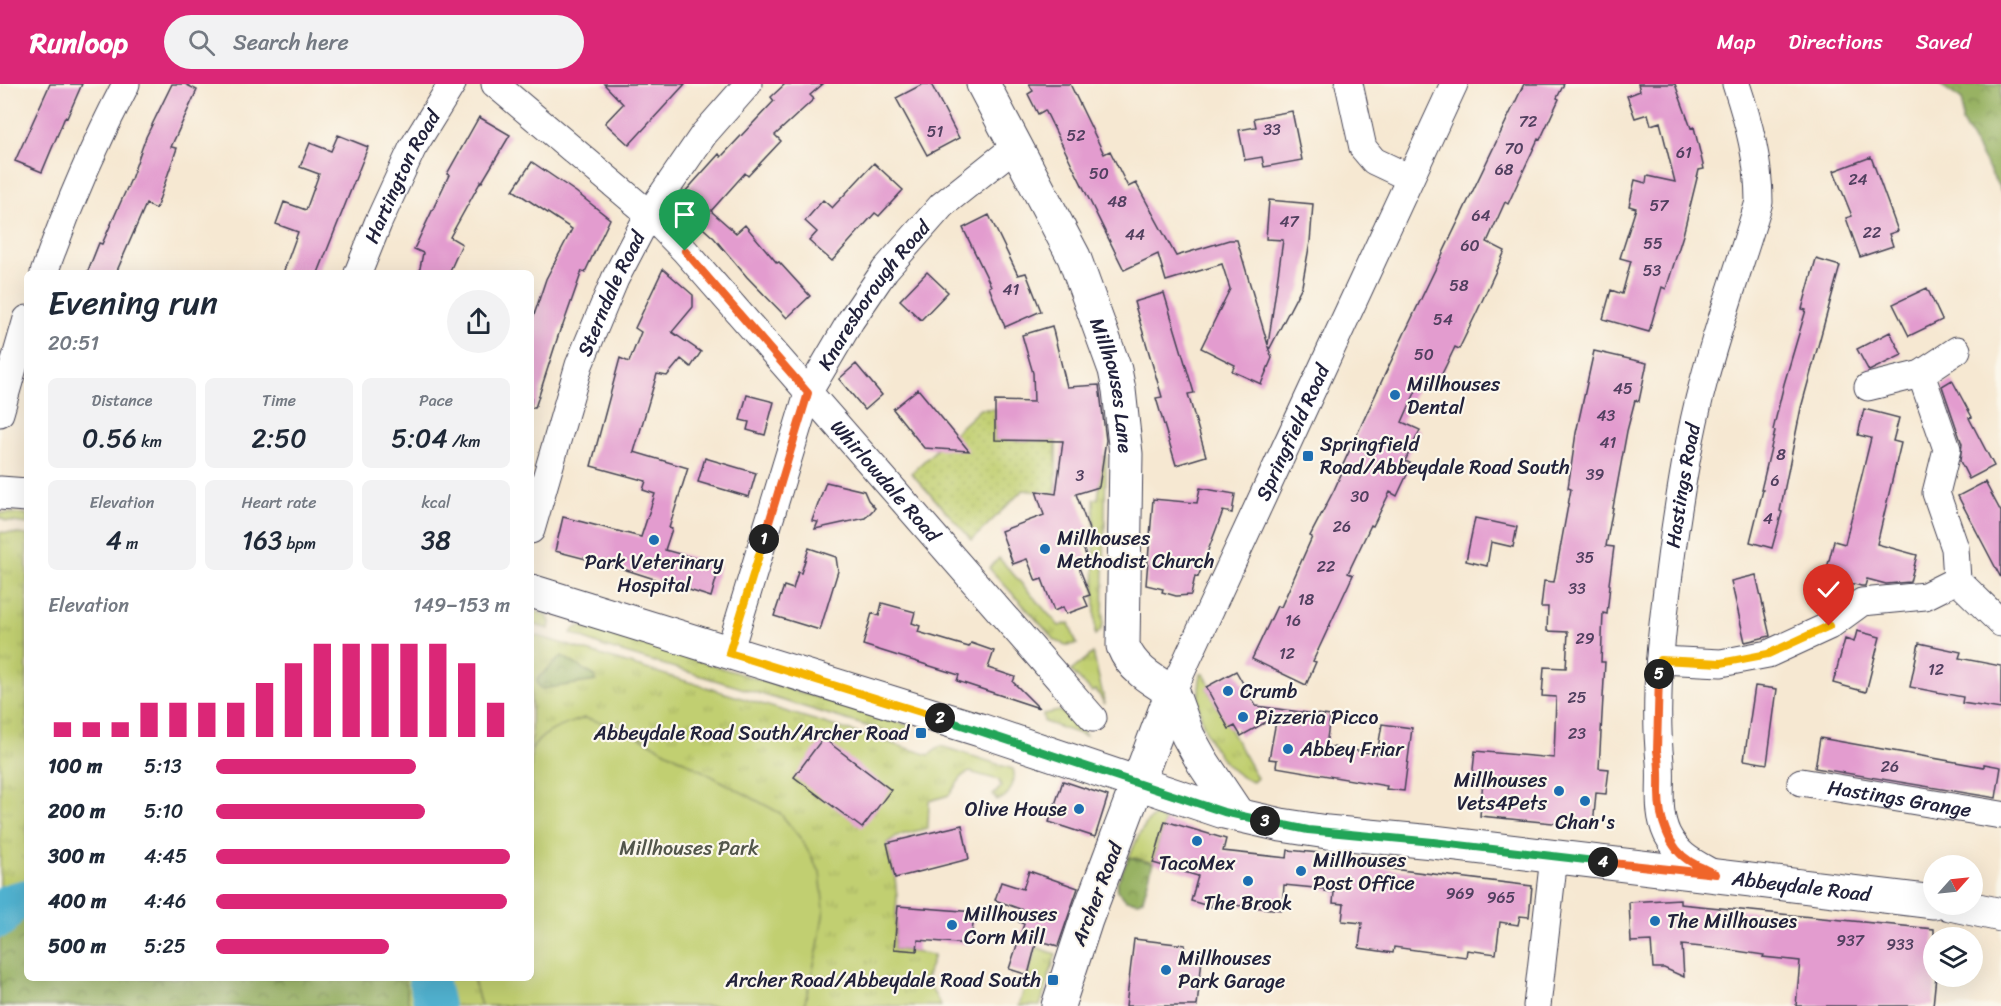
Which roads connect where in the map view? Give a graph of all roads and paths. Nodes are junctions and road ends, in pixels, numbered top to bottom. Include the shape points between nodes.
1 (126, 84) edge
2 (452, 84) edge
3 (495, 84) edge
4 (748, 84) edge
5 (983, 84) edge
6 (1349, 84) edge
7 (1454, 84) edge
8 (1736, 84) edge
9 (1016, 146) junction
10 (1410, 178) junction
11 (649, 214) junction
12 (45, 270) edge
13 (359, 270) edge
14 (17, 325) edge
15 (1958, 350) dead end
16 (1922, 374) junction
17 (1868, 387) dead end
18 (808, 393) junction
19 (0, 413) edge
20 (0, 493) edge
21 (24, 495) edge
22 (534, 520) edge
23 (1957, 580) junction
24 (534, 592) edge
25 (2001, 623) edge
26 (729, 653) junction
27 (1660, 660) junction
28 (1172, 692) junction
29 (1093, 718) dead end
30 (1801, 782) dead end
31 (1138, 783) junction
32 (1238, 815) junction
33 (2001, 815) edge
34 (1554, 857) junction
35 (1716, 874) junction
36 (1923, 901) edge
37 (1983, 911) edge
38 (2001, 915) edge
39 (1058, 1006) edge
40 (1537, 1006) edge

1 - 12 street via 67,211
2 - 13 street, Hartington Road via 412,149
3 - 11 street, Whirlowdale Road
4 - 11 street, Sterndale Road via 704,135
5 - 9 main road, Millhouses Lane
6 - 10 street via 1363,148 1374,161
7 - 10 street, Springfield Road
8 - 27 street, Hastings Road via 1750,128 1759,176 1759,202 1703,381 1679,503
9 - 18 street, Knaresborough Road via 942,205 885,270
9 - 28 main road, Millhouses Lane via 1074,257 1115,370 1126,468 1123,646 1130,661
10 - 28 street, Springfield Road
11 - 18 street, Whirlowdale Road
11 - 22 street, Sterndale Road via 615,279 579,365
14 - 19 street
15 - 16 street
16 - 17 street
16 - 23 street via 1947,449 1936,493 1955,548
18 - 26 street, Knaresborough Road
18 - 29 street, Whirlowdale Road via 1054,692
20 - 21 main road
23 - 25 street
23 - 27 street via 1925,596 1862,602 1829,626 1768,654 1721,663
24 - 26 main road, Abbeydale Road
26 - 31 main road, Abbeydale Road
27 - 35 street, Hastings Road via 1660,810 1667,833 1682,855
28 - 31 main road, Springfield Road
28 - 32 main road via 1188,736
30 - 33 street, Hastings Grange
31 - 32 main road, Abbeydale Road
31 - 39 main road, Archer Road
32 - 34 main road, Abbeydale Road via 1308,830
34 - 35 main road, Abbeydale Road
34 - 40 street
35 - 36 main road, Abbeydale Road
37 - 38 main road

